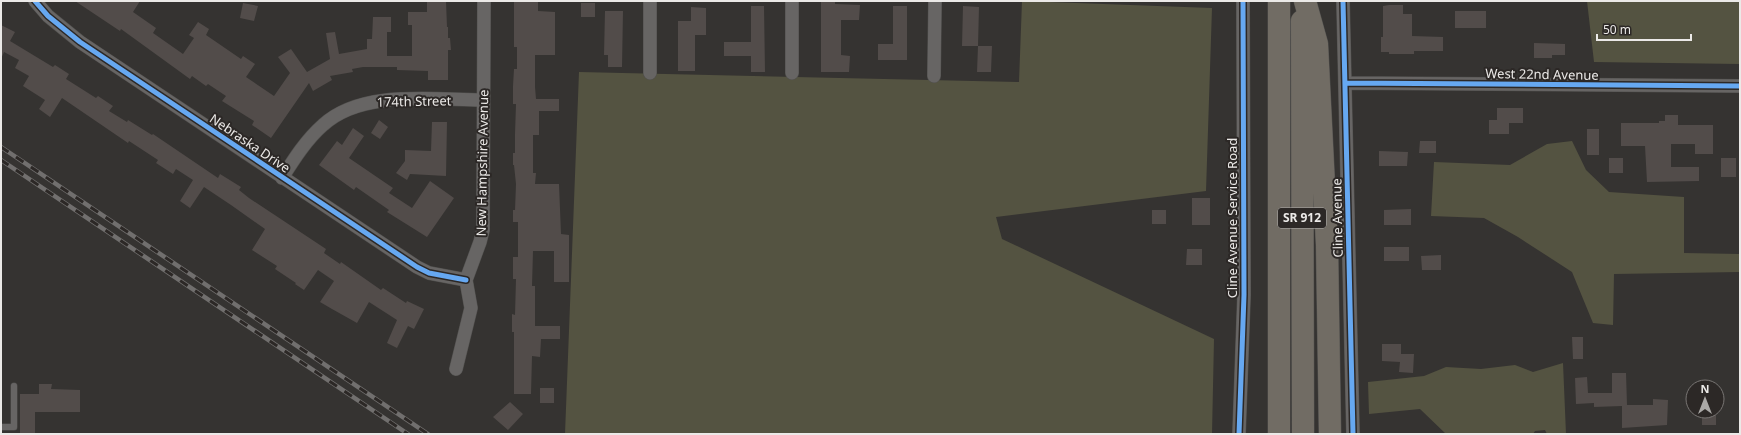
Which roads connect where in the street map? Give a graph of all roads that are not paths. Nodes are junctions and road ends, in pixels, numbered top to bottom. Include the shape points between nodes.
1 (35, 1) edge
2 (484, 1) edge
3 (650, 1) edge
4 (792, 1) edge
5 (935, 1) edge
6 (1243, 1) edge
7 (1279, 1) edge
8 (1302, 1) edge
9 (1305, 1) edge
10 (1343, 1) edge
11 (792, 72) dead end
12 (650, 73) dead end
13 (934, 76) dead end
14 (1344, 83) junction
15 (1740, 86) edge
16 (483, 100) junction
17 (282, 178) junction
18 (466, 280) junction
19 (456, 369) dead end
20 (14, 386) dead end
21 (1, 427) edge
22 (1277, 427) edge
23 (1239, 434) edge
24 (1303, 434) edge
25 (1330, 434) edge
26 (1353, 434) edge

1 - 17 street, Nebraska Drive via 48,16 80,42
2 - 16 street, New Hampshire Avenue
3 - 12 street
4 - 11 street
5 - 13 street
6 - 23 street, Cline Avenue Service Road via 1244,295
7 - 22 highway, SR 912
8 - 24 highway, SR 912
9 - 25 highway via 1317,44 1327,245
10 - 14 street, Cline Avenue
14 - 15 street, West 22nd Avenue
14 - 26 street, Cline Avenue
16 - 17 street, 174th Street via 395,100 354,106 324,124 310,138
16 - 18 street, New Hampshire Avenue via 483,230
17 - 18 street, Nebraska Drive via 417,267 429,273
18 - 19 street via 471,308
20 - 21 lane via 14,427

